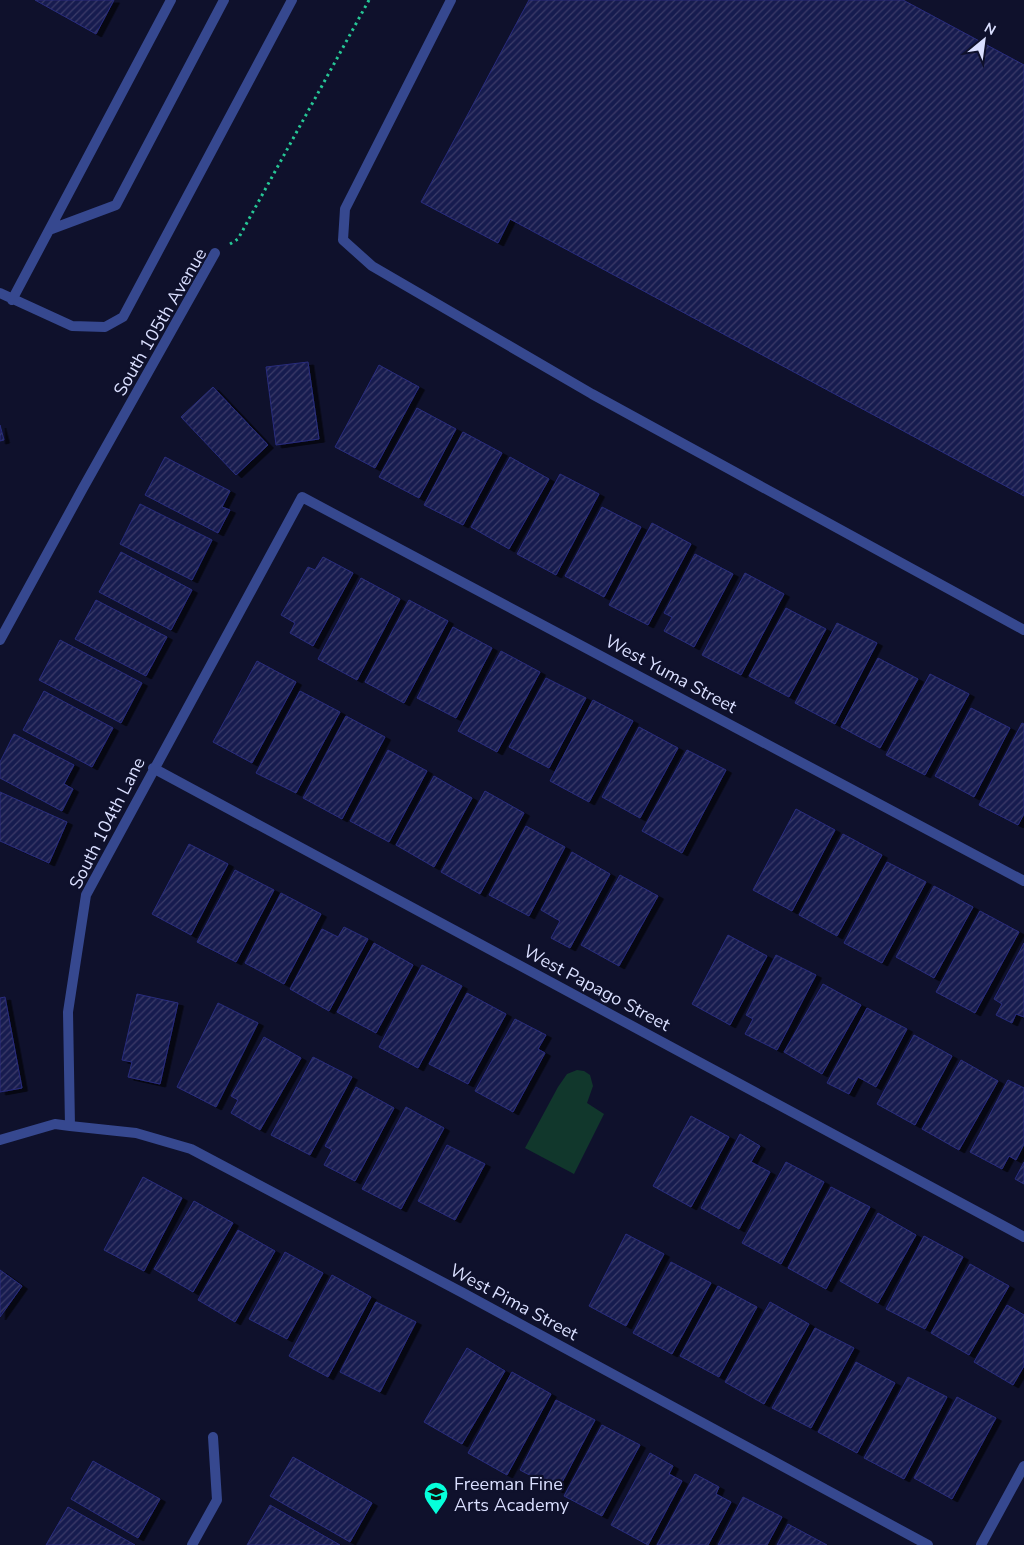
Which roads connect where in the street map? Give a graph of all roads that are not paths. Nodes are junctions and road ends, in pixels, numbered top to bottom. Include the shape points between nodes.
1 (171, 0) edge
2 (224, 0) edge
3 (292, 0) edge
4 (451, 0) edge
5 (49, 230) junction
6 (215, 253) road end
7 (0, 293) edge
8 (12, 300) junction
9 (302, 497) joint
10 (1024, 630) edge
11 (0, 640) edge
12 (153, 768) junction
13 (1024, 881) edge
14 (70, 1126) junction
15 (0, 1140) edge
16 (1024, 1237) edge
17 (213, 1436) dead end
18 (1024, 1466) edge
19 (192, 1545) edge
20 (928, 1545) edge
21 (982, 1545) edge

1 - 5 street
2 - 5 street via 116,205
3 - 8 street via 123,317 105,327 72,326
4 - 10 street via 345,209 343,240 372,266 592,394
5 - 8 street
6 - 11 street, South 105th Avenue
7 - 8 street
9 - 12 street, South 104th Lane
9 - 13 street, West Yuma Street
12 - 14 street, South 104th Lane via 86,895 68,1012
12 - 16 street, West Papago Street
14 - 15 street via 55,1124
14 - 20 street, West Pima Street via 136,1133 191,1149
17 - 19 street via 217,1500
18 - 21 street

